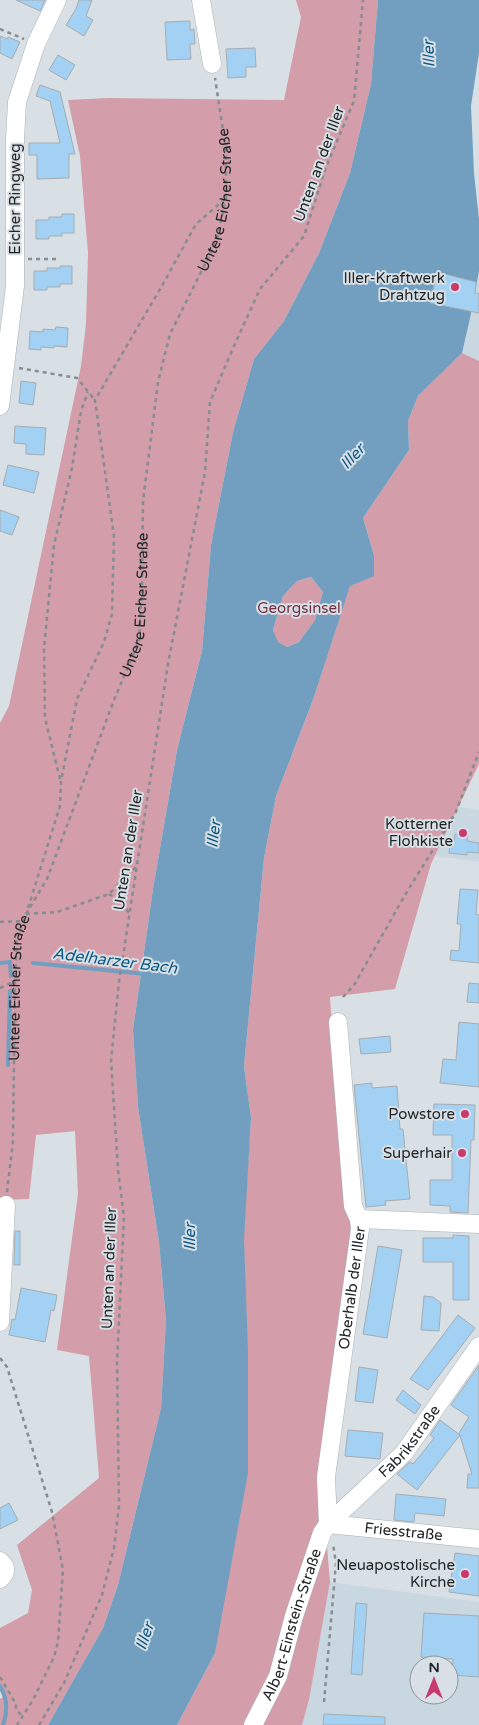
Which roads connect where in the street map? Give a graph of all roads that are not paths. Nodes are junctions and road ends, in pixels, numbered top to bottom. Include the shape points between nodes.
1 (57, 0) edge
2 (202, 0) edge
3 (212, 64) road end
4 (5, 328) edge
5 (1, 395) edge
6 (338, 1022) dead end
7 (6, 1205) road end
8 (359, 1218) junction
9 (479, 1224) edge
10 (0, 1322) edge
11 (479, 1346) edge
12 (328, 1524) junction
13 (479, 1539) edge
14 (0, 1560) edge
15 (0, 1580) edge
16 (253, 1725) edge

1 - 4 street, Eicher Ringweg via 36,44 17,102 14,286
2 - 3 street
4 - 5 street, Eicher Ringweg
6 - 8 street, Oberhalb der Iller via 353,1206
7 - 10 street
8 - 9 street
8 - 12 street, Oberhalb der Iller via 326,1477
11 - 12 street, Fabrikstraße via 404,1453
12 - 13 street, Friesstraße
12 - 16 street, Albert-Einstein-Straße via 322,1533 294,1616 278,1676
14 - 15 street via 6,1570

